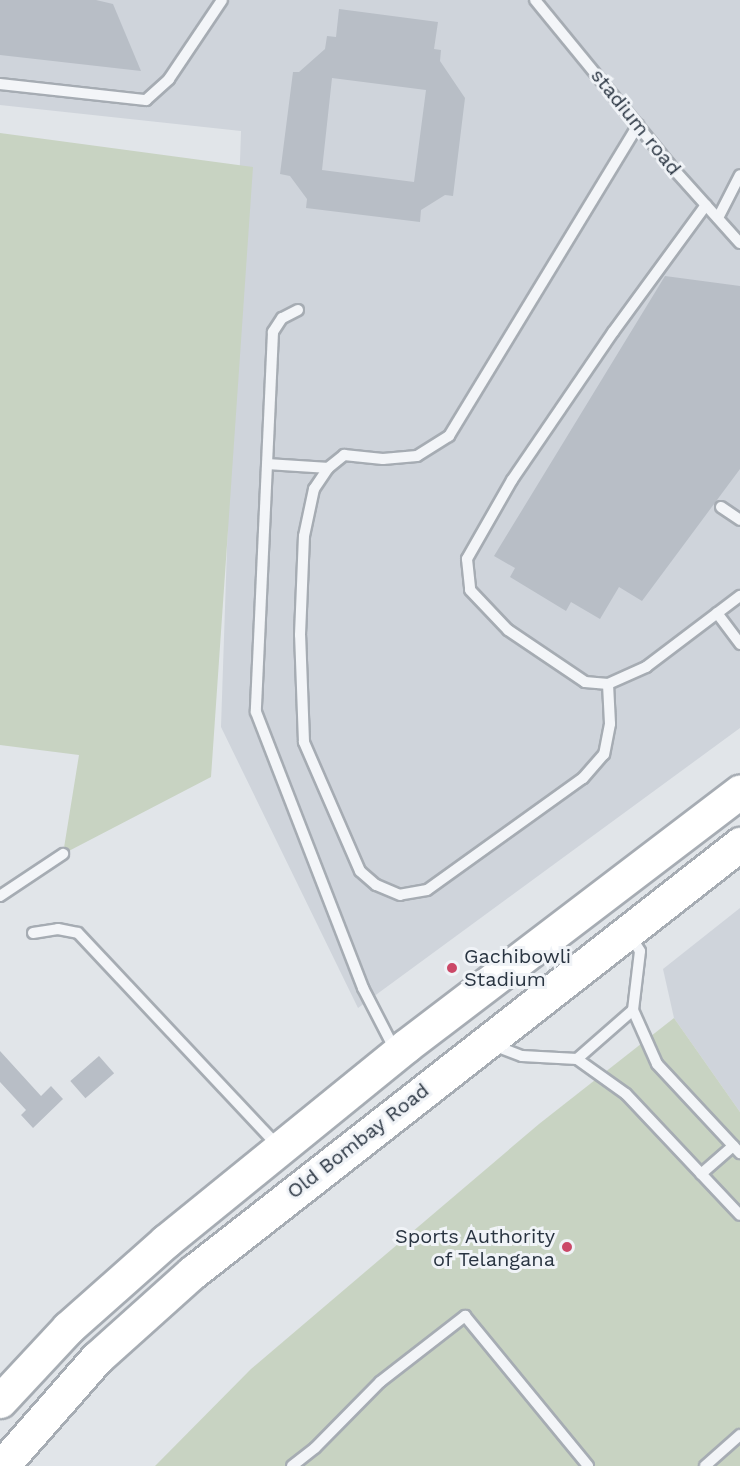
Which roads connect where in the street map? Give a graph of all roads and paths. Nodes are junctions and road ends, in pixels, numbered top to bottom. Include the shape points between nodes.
1 (222, 0) edge
2 (535, 0) edge
3 (0, 84) edge
4 (638, 125) junction
5 (740, 175) edge
6 (706, 205) junction
7 (718, 218) junction
8 (740, 243) edge
9 (297, 310) dead end
10 (268, 464) junction
11 (327, 468) junction
12 (722, 507) dead end
13 (740, 520) edge
14 (740, 596) edge
15 (717, 613) junction
16 (740, 645) edge
17 (608, 684) junction
18 (740, 792) edge
19 (740, 844) edge
20 (63, 854) dead end
21 (0, 896) edge
22 (628, 932) junction
23 (33, 933) dead end
24 (529, 952) junction
25 (555, 987) junction
26 (633, 1010) junction
27 (484, 1041) junction
28 (397, 1054) junction
29 (577, 1059) junction
30 (280, 1148) junction
31 (737, 1150) edge
32 (701, 1174) junction
33 (740, 1215) edge
34 (0, 1401) edge
35 (740, 1435) edge
36 (2, 1466) edge
37 (292, 1466) edge
38 (588, 1466) edge
39 (705, 1466) edge

1 - 3 lane via 169,79 146,100
2 - 4 lane, stadium road
4 - 6 lane, stadium road
4 - 11 lane via 449,436 417,456 383,459 344,455
5 - 7 lane
6 - 7 lane, stadium road
6 - 17 lane via 546,431 467,559 470,590 508,630 585,682
7 - 8 lane, stadium road
9 - 10 lane via 282,318 273,332
10 - 11 lane
10 - 28 lane via 256,712 363,988
11 - 17 lane via 314,489 304,536 300,635 304,742 360,871 376,885 400,895 427,890 583,778 604,754 610,724
12 - 13 lane
14 - 15 lane
15 - 16 lane
15 - 17 lane via 646,667
18 - 24 main road
19 - 22 main road, Old Bombay Road
20 - 21 lane
22 - 25 main road, Old Bombay Road
22 - 26 lane via 640,951
23 - 30 lane via 58,929 78,933
24 - 25 main road
24 - 28 main road
25 - 27 main road, Old Bombay Road
26 - 29 lane
26 - 31 lane via 657,1065
27 - 29 lane via 522,1056
27 - 36 main road, Old Bombay Road via 193,1272 97,1358
28 - 30 main road
29 - 32 lane via 626,1094
30 - 34 main road via 68,1328
31 - 32 lane
32 - 33 lane
35 - 39 lane
37 - 38 lane via 380,1382 465,1316

